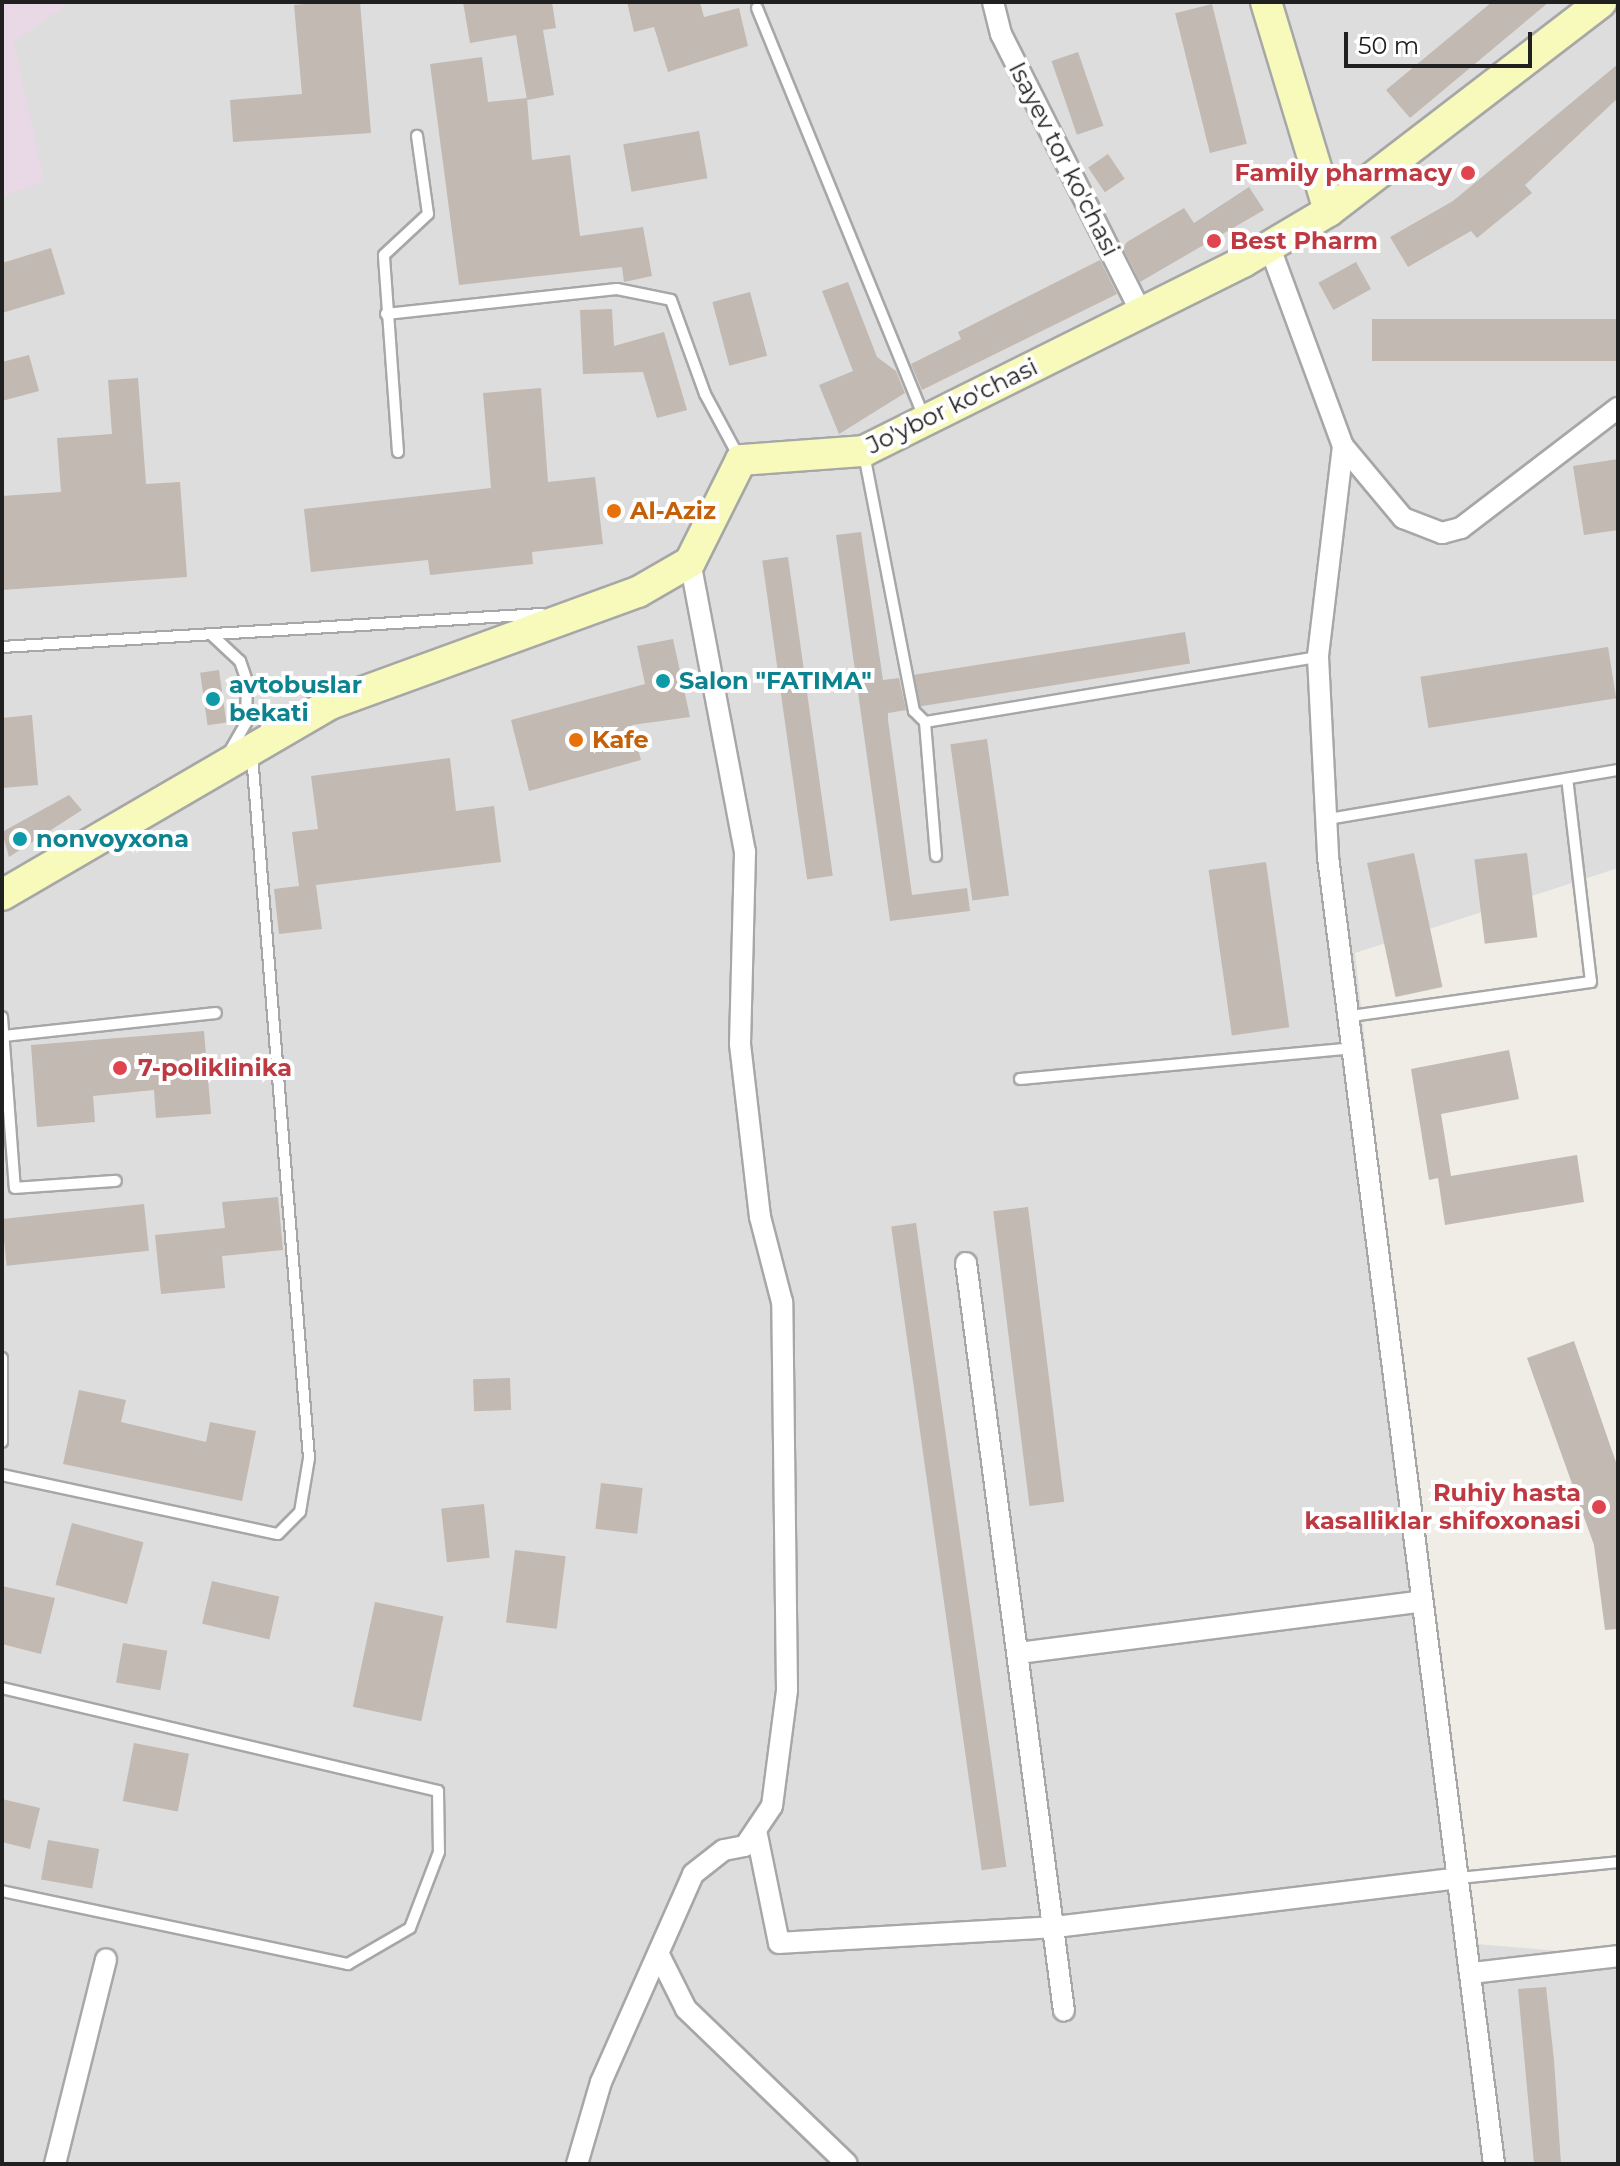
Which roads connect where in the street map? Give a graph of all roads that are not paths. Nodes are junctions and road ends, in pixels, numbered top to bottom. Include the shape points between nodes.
1 (993, 2) edge
2 (1266, 2) edge
3 (1601, 2) edge
4 (757, 8) dead end
5 (417, 136) dead end
6 (1329, 211) junction
7 (1269, 245) junction
8 (386, 314) junction
9 (1142, 314) junction
10 (1618, 408) edge
11 (925, 418) junction
12 (1343, 446) junction
13 (864, 451) junction
14 (398, 452) dead end
15 (741, 460) junction
16 (690, 562) junction
17 (580, 612) junction
18 (213, 636) junction
19 (2, 647) edge
20 (1318, 657) junction
21 (925, 722) junction
22 (252, 753) junction
23 (1618, 770) edge
24 (215, 776) junction
25 (1567, 779) junction
26 (1328, 819) junction
27 (936, 856) dead end
28 (2, 895) edge
29 (216, 1013) dead end
30 (1351, 1016) junction
31 (2, 1017) edge
32 (4, 1036) edge
33 (1355, 1047) junction
34 (1020, 1079) dead end
35 (116, 1181) dead end
36 (966, 1263) dead end
37 (2, 1358) edge
38 (2, 1442) edge
39 (2, 1475) edge
40 (1417, 1602) junction
41 (1019, 1653) junction
42 (2, 1688) edge
43 (757, 1835) junction
44 (1618, 1862) edge
45 (1459, 1878) junction
46 (2, 1891) edge
47 (1055, 1927) junction
48 (659, 1955) junction
49 (1618, 1956) edge
50 (106, 1959) dead end
51 (1472, 1973) junction
52 (1064, 2011) dead end
53 (55, 2164) edge
54 (577, 2164) edge
55 (847, 2164) edge
56 (1494, 2164) edge

1 - 9 street, Isayev tor ko'chasi via 1001,34
2 - 6 street
3 - 6 street, Jo'ybor ko'chasi
4 - 11 lane
5 - 8 lane via 428,214 384,255
6 - 7 street, Jo'ybor ko'chasi
7 - 9 street, Jo'ybor ko'chasi
7 - 12 street
8 - 14 lane
8 - 15 lane via 617,289 671,300 705,394
9 - 11 street, Jo'ybor ko'chasi
10 - 12 street via 1461,528 1442,533 1403,518
11 - 13 street, Jo'ybor ko'chasi
12 - 20 street
13 - 15 street, Jo'ybor ko'chasi
13 - 21 lane via 914,711
15 - 16 street
16 - 17 street via 638,592
16 - 43 street via 745,852 740,1044 760,1217 782,1302 787,1690 772,1806
17 - 18 lane
17 - 22 street via 330,704
18 - 19 lane
18 - 24 lane via 240,661 249,703 246,723
20 - 21 lane
20 - 26 street
21 - 27 lane
22 - 24 street
22 - 39 lane via 309,1458 300,1512 278,1534
23 - 25 lane
24 - 28 street
25 - 26 lane
25 - 30 lane via 1591,982
26 - 30 street
29 - 32 lane
30 - 33 street
31 - 32 lane
32 - 35 lane via 15,1188
33 - 34 lane
33 - 40 street
36 - 41 street
37 - 38 lane
40 - 41 street
40 - 45 street
41 - 47 street
42 - 46 lane via 438,1791 439,1837 410,1928 348,1964
43 - 47 street via 779,1943
43 - 48 street via 693,1874
44 - 45 lane
45 - 47 street
45 - 51 street
47 - 52 street
48 - 54 street via 601,2082
48 - 55 street via 686,2009
49 - 51 street
50 - 53 street
51 - 56 street

